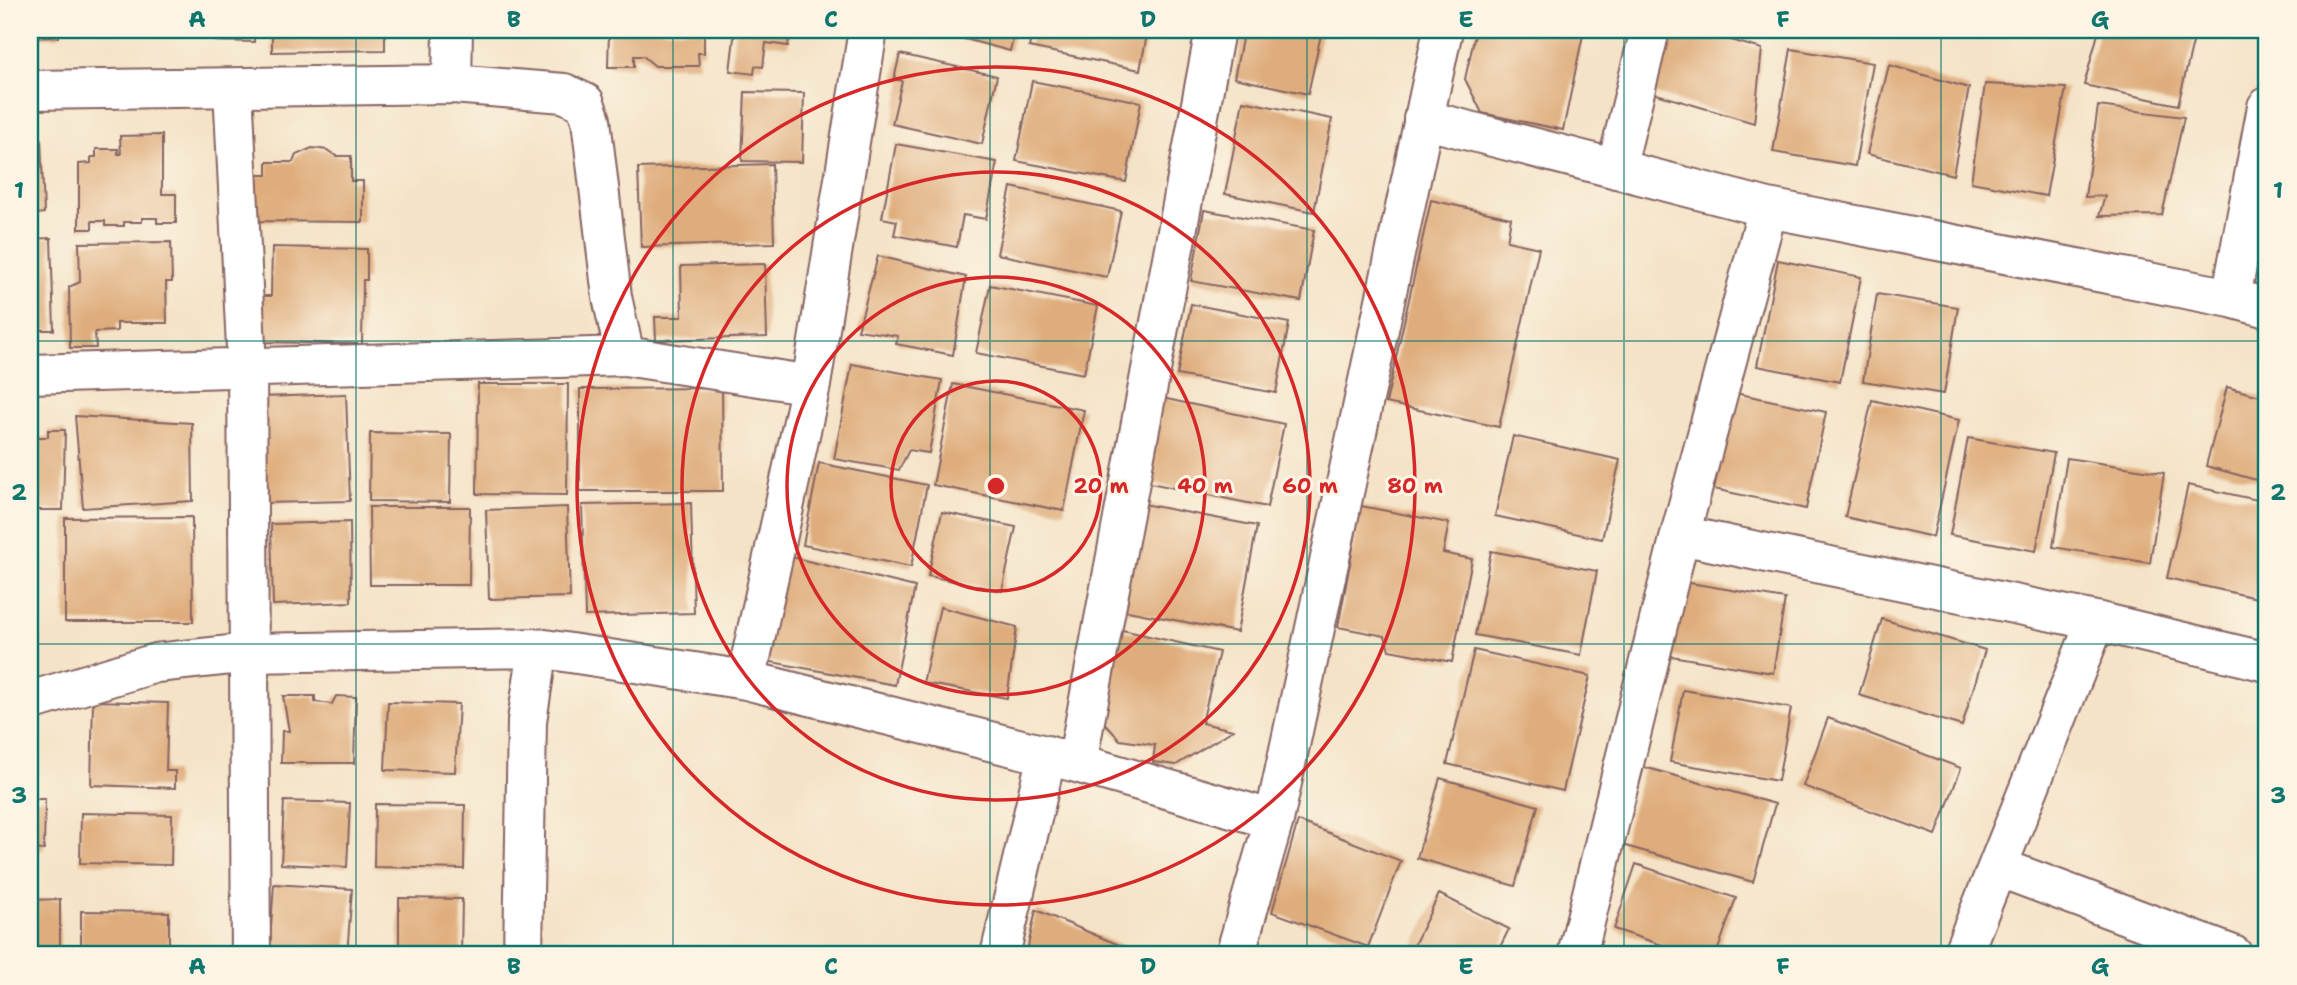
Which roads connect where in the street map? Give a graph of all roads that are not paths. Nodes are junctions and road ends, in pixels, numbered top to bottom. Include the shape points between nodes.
1 (453, 30) edge
2 (868, 30) edge
3 (1215, 30) edge
4 (1443, 30) edge
5 (1650, 30) edge
6 (452, 84) junction
7 (233, 88) junction
8 (30, 90) edge
9 (2267, 107) edge
10 (1423, 119) junction
11 (1616, 169) junction
12 (1768, 208) junction
13 (2231, 298) junction
14 (2267, 308) edge
15 (625, 356) junction
16 (247, 367) junction
17 (30, 374) edge
18 (811, 384) junction
19 (1680, 535) junction
20 (2096, 621) junction
21 (538, 648) junction
22 (248, 653) junction
23 (2267, 662) edge
24 (746, 680) junction
25 (30, 701) edge
26 (1062, 759) junction
27 (1274, 820) junction
28 (1998, 867) junction
29 (1248, 952) edge
30 (251, 955) edge
31 (523, 955) edge
32 (1000, 955) edge
33 (1577, 955) edge
34 (1962, 955) edge
35 (2233, 955) edge

1 - 6 street
2 - 18 street
3 - 26 street
4 - 10 street
5 - 11 street
6 - 7 street
6 - 15 street via 564,93 585,103 591,120 612,297
7 - 8 street
7 - 16 street
9 - 13 street
10 - 11 street
10 - 27 street
11 - 12 street
12 - 13 street
12 - 19 street
13 - 14 street
15 - 16 street
15 - 18 street
16 - 17 street
16 - 22 street
18 - 24 street
19 - 20 street
19 - 33 street
20 - 23 street
20 - 28 street
21 - 22 street
21 - 24 street
21 - 31 street via 527,720
22 - 25 street via 156,663
22 - 30 street
24 - 26 street
26 - 27 street
26 - 32 street
27 - 29 street
28 - 34 street
28 - 35 street

